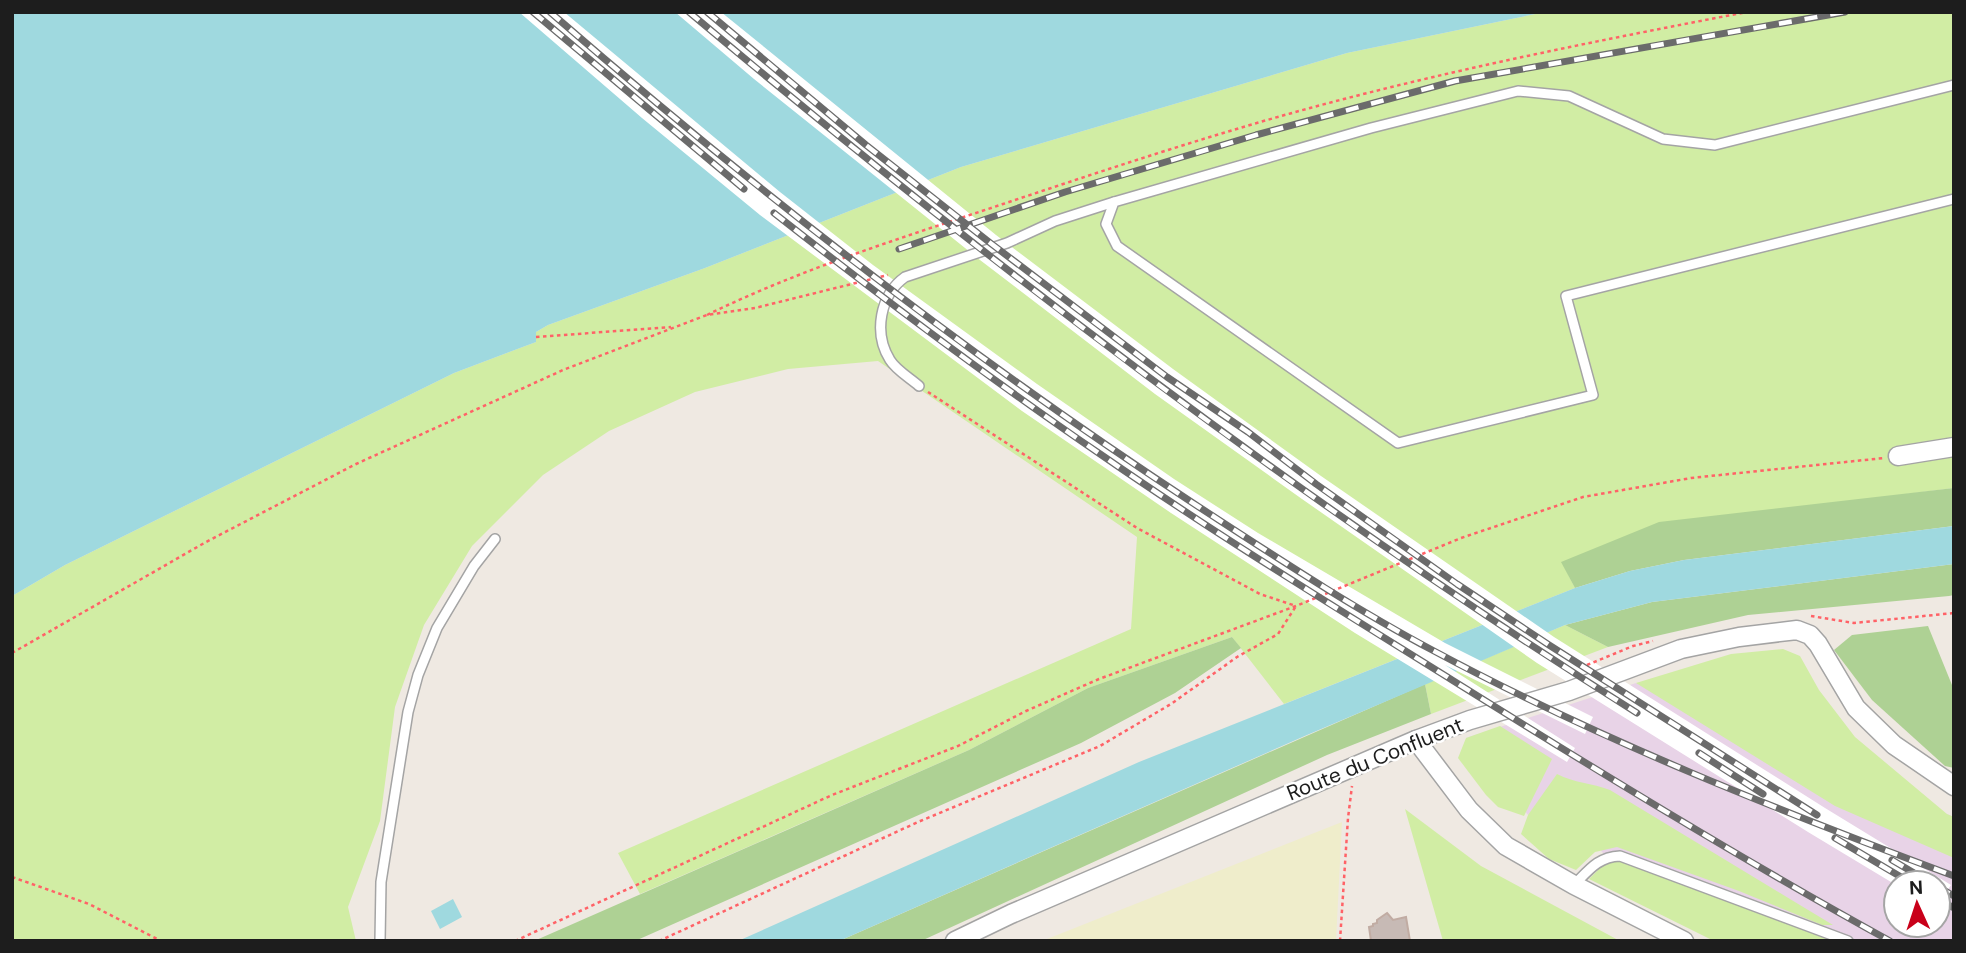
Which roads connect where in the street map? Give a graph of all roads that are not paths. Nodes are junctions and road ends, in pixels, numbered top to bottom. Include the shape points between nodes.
1 (1954, 85) edge
2 (1954, 199) edge
3 (1114, 202) junction
4 (919, 386) road end
5 (1954, 447) edge
6 (1898, 456) road end
7 (495, 539) dead end
8 (1416, 740) junction
9 (1954, 786) edge
10 (1574, 885) junction
11 (380, 941) edge
12 (955, 941) edge
13 (1684, 941) edge
14 (1848, 941) edge

1 - 3 lane via 1715,145 1663,139 1569,96 1518,91
2 - 3 lane via 1566,296 1594,395 1398,443 1117,246 1106,224
3 - 4 lane via 905,277 893,286 881,312 881,337 891,361
5 - 6 street
7 - 11 lane via 437,628 418,675 381,882
8 - 9 street, Route du Confluent via 1681,649 1797,630 1818,644 1856,708 1894,744
8 - 10 street via 1469,810 1506,846
8 - 12 street, Route du Confluent
10 - 13 street
10 - 14 lane via 1607,856 1620,856

